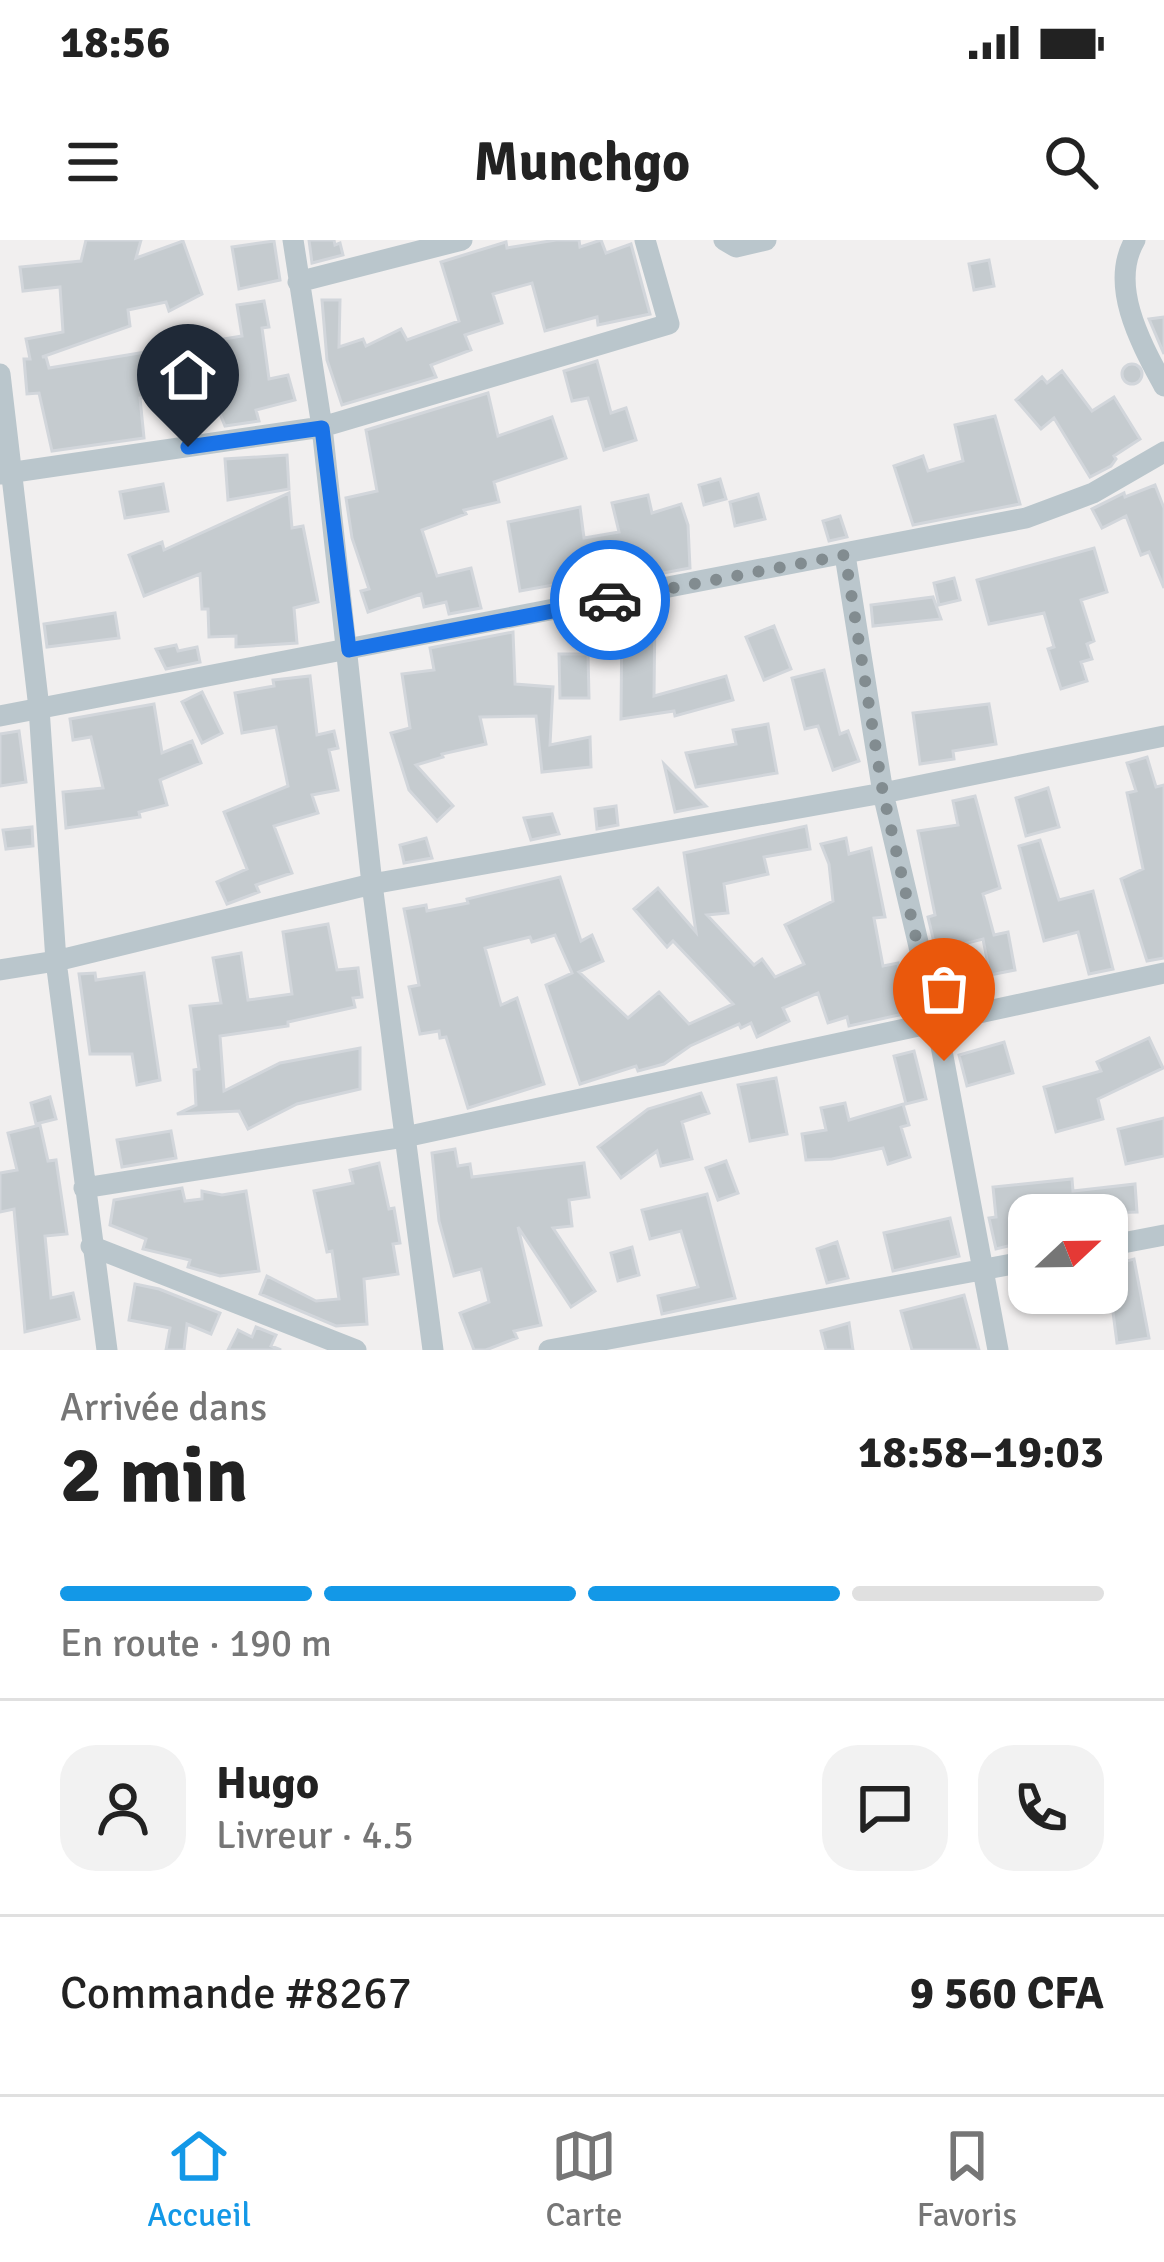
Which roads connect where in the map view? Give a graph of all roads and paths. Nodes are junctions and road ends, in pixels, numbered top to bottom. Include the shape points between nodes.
1 (293, 240) edge
2 (462, 240) edge
3 (645, 240) edge
4 (724, 240) edge
5 (766, 240) edge
6 (1135, 240) edge
7 (298, 282) junction
8 (0, 374) edge
9 (1164, 386) edge
10 (322, 428) junction
11 (1164, 452) edge
12 (5, 473) edge
13 (845, 555) junction
14 (349, 650) junction
15 (39, 708) junction
16 (0, 716) edge
17 (1164, 736) edge
18 (883, 793) junction
19 (372, 884) junction
20 (56, 961) junction
21 (0, 970) edge
22 (1164, 973) edge
23 (936, 1019) junction
24 (405, 1137) junction
25 (84, 1188) junction
26 (1164, 1235) edge
27 (1128, 1242) edge
28 (91, 1246) junction
29 (1008, 1265) edge
30 (982, 1270) junction
31 (106, 1350) edge
32 (356, 1350) edge
33 (434, 1350) edge
34 (549, 1350) edge
35 (998, 1350) edge

1 - 7 street
2 - 7 street
3 - 10 street via 669,324
4 - 5 street via 736,248
6 - 9 street via 1124,294
7 - 10 street
8 - 12 street
10 - 12 street
10 - 14 street
11 - 13 street via 1093,493 1026,518
12 - 15 street
13 - 14 street
13 - 18 street
14 - 15 street
14 - 19 street
15 - 16 street
15 - 20 street
17 - 18 street
18 - 19 street
18 - 23 street
19 - 20 street
19 - 24 street
20 - 21 street
20 - 25 street
22 - 23 street
23 - 24 street
23 - 30 street
24 - 25 street
24 - 33 street
25 - 28 street
26 - 27 street
28 - 31 street
28 - 32 street
29 - 30 street
30 - 34 street
30 - 35 street

